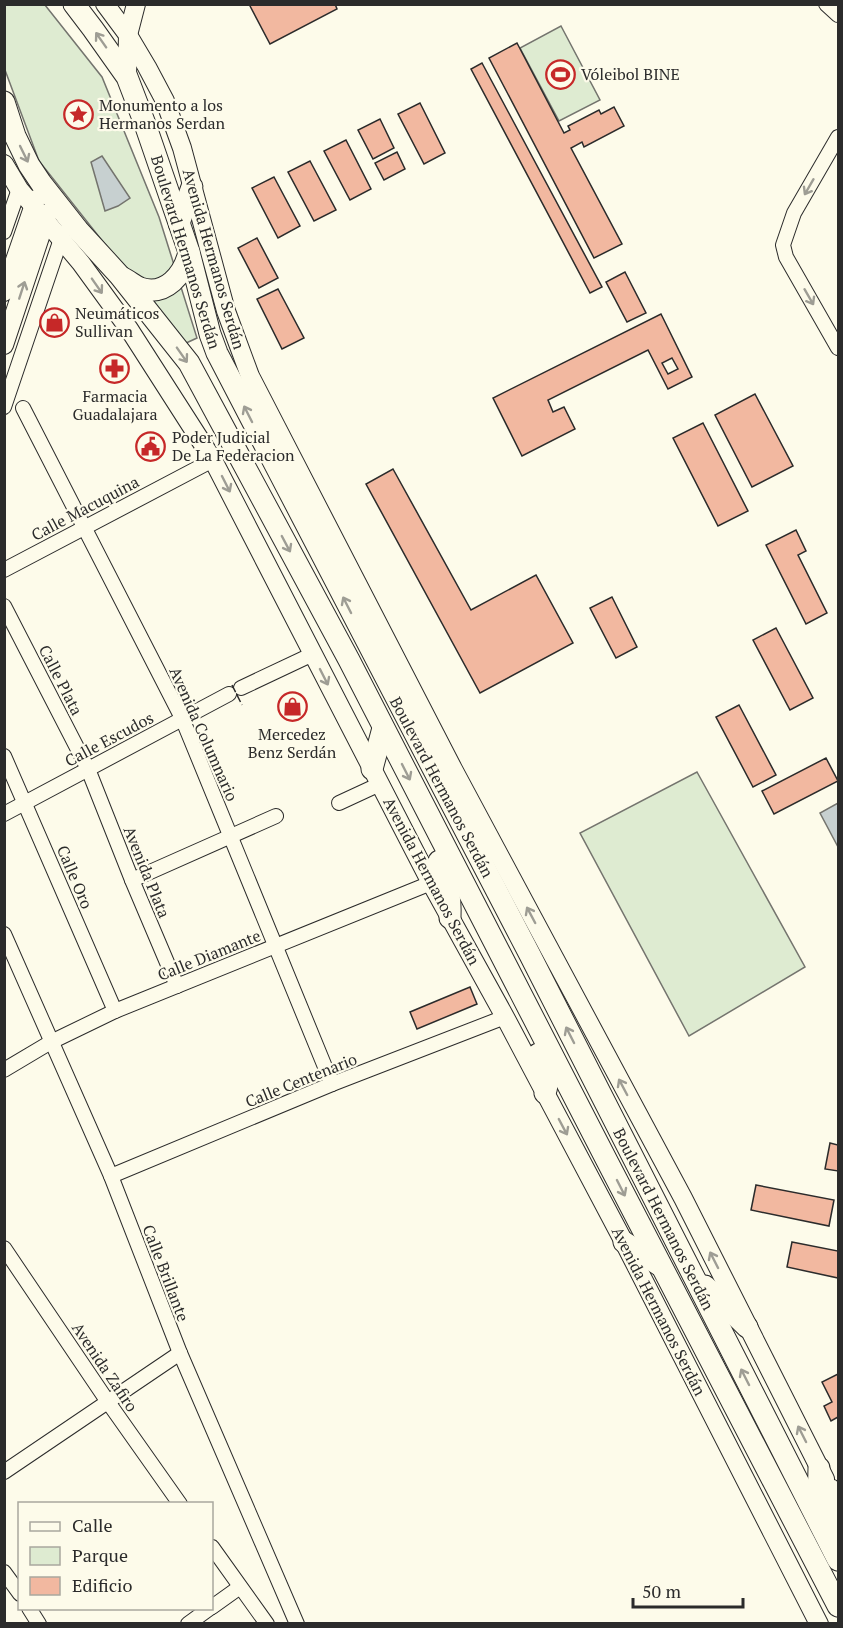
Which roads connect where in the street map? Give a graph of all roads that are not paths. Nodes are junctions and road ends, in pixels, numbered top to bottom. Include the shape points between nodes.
1 (74, 4) edge
2 (105, 4) edge
3 (136, 4) edge
4 (826, 4) edge
5 (838, 15) edge
6 (128, 35) junction
7 (127, 77) junction
8 (4, 102) edge
9 (838, 136) edge
10 (4, 164) edge
11 (41, 183) junction
12 (192, 187) junction
13 (19, 189) junction
14 (55, 200) junction
15 (39, 214) junction
16 (69, 218) junction
17 (179, 223) junction
18 (4, 232) edge
19 (61, 240) junction
20 (189, 252) junction
21 (120, 276) junction
22 (4, 292) edge
23 (4, 345) edge
24 (838, 348) edge
25 (4, 407) edge
26 (23, 408) dead end
27 (213, 460) junction
28 (85, 527) junction
29 (4, 570) edge
30 (4, 606) edge
31 (313, 654) junction
32 (182, 718) junction
33 (383, 728) junction
34 (4, 756) edge
35 (88, 769) junction
36 (376, 776) junction
37 (26, 802) junction
38 (339, 803) dead end
39 (4, 814) edge
40 (276, 816) dead end
41 (435, 828) junction
42 (231, 837) junction
43 (132, 879) junction
44 (431, 883) junction
45 (450, 918) junction
46 (4, 934) edge
47 (276, 946) junction
48 (177, 986) junction
49 (523, 998) junction
50 (115, 1011) junction
51 (505, 1017) junction
52 (51, 1042) junction
53 (4, 1070) edge
54 (332, 1084) junction
55 (545, 1093) junction
56 (111, 1176) junction
57 (624, 1242) junction
58 (4, 1248) edge
59 (662, 1267) junction
60 (693, 1275) junction
61 (747, 1327) junction
62 (180, 1353) junction
63 (108, 1402) junction
64 (819, 1468) junction
65 (4, 1472) edge
66 (835, 1497) edge
67 (179, 1502) edge
68 (817, 1518) junction
69 (213, 1548) edge
70 (834, 1552) edge
71 (816, 1563) junction
72 (4, 1572) edge
73 (794, 1575) junction
74 (240, 1587) junction
75 (18, 1591) edge
76 (838, 1606) edge
77 (213, 1607) edge
78 (30, 1610) edge
79 (208, 1610) edge
80 (39, 1623) edge
81 (188, 1623) edge
82 (267, 1623) edge
83 (297, 1623) edge
84 (819, 1623) edge

7 -> 1 main road, Boulevard Hermanos Serdán
2 - 6 main road, Avenida Hermanos Serdán
3 - 6 main road
4 - 5 street
6 - 7 main road
6 - 12 main road, Avenida Hermanos Serdán via 165,101
7 - 17 main road, Boulevard Hermanos Serdán
8 -> 11 main road, Boulevard Hermanos Serdán via 15,136
9 -> 24 street via 794,213 783,245 786,257
10 - 13 main road, Avenida Hermanos Serdán
11 - 14 main road, Boulevard Hermanos Serdán
11 - 15 main road
12 - 17 main road
61 -> 12 main road, Avenida Hermanos Serdán via 249,376 226,311
13 - 15 main road, Avenida Hermanos Serdán
13 - 18 street
14 - 15 main road
14 - 16 main road, Boulevard Hermanos Serdán
15 - 19 main road, Avenida Hermanos Serdán
15 - 22 main road
23 -> 15 main road
16 - 19 street
16 - 21 main road, Boulevard Hermanos Serdán
17 - 20 main road, Boulevard Hermanos Serdán
19 - 25 street
19 -> 27 main road, Avenida Hermanos Serdán via 129,329
20 - 21 main road via 185,267 165,287 140,288
60 -> 20 main road, Boulevard Hermanos Serdán via 217,353
21 -> 33 main road, Boulevard Hermanos Serdán via 189,363
26 - 28 street, Avenida Columnario
27 - 28 street, Calle Macuquina
27 -> 31 main road, Avenida Hermanos Serdán
28 - 29 street, Calle Macuquina
28 - 32 street, Avenida Columnario
30 - 35 street, Calle Plata
31 - 32 street, Calle Escudos
31 -> 36 main road, Avenida Hermanos Serdán
32 - 35 street, Calle Escudos
32 - 42 street, Avenida Columnario
33 - 36 main road
33 -> 41 main road, Boulevard Hermanos Serdán
34 - 37 street, Calle Oro
35 - 37 street, Calle Escudos
35 - 43 street, Avenida Plata
36 - 38 street
36 - 44 main road, Avenida Hermanos Serdán
37 - 39 street, Calle Escudos
37 - 50 street, Calle Oro
40 - 42 street
41 - 45 main road via 434,846 449,886
41 - 49 main road, Boulevard Hermanos Serdán
42 - 43 street
42 - 47 street, Avenida Columnario
43 - 48 street, Avenida Plata
44 - 45 main road, Avenida Hermanos Serdán
44 - 47 street, Calle Diamante
45 - 51 main road, Avenida Hermanos Serdán
46 - 52 street, Calle Brillante
47 - 48 street, Calle Diamante
47 - 54 street, Avenida Columnario
48 - 50 street, Calle Diamante
49 - 55 main road via 522,1019 547,1074
49 -> 59 main road, Boulevard Hermanos Serdán
50 - 52 street, Calle Diamante
51 - 54 street, Calle Centenario
51 - 55 main road, Avenida Hermanos Serdán
52 - 53 street, Calle Diamante
52 - 56 street, Calle Brillante
54 - 56 street, Calle Centenario
55 -> 57 main road, Avenida Hermanos Serdán
56 - 62 street, Calle Brillante
57 - 59 main road
57 - 73 main road, Avenida Hermanos Serdán
58 - 63 street, Avenida Zafiro
59 - 71 main road, Boulevard Hermanos Serdán
60 - 61 main road
68 -> 60 main road, Boulevard Hermanos Serdán
64 -> 61 main road, Avenida Hermanos Serdán
62 - 63 street
62 - 83 street, Calle Brillante
63 - 65 street
63 - 67 street, Avenida Zafiro
64 - 66 main road, Avenida Hermanos Serdán
64 - 68 main road
66 - 70 main road
68 - 70 main road, Boulevard Hermanos Serdán
69 - 74 street
71 - 73 main road
71 - 76 main road, Boulevard Hermanos Serdán
72 - 75 street
73 - 84 main road, Avenida Hermanos Serdán
74 - 77 street
74 - 82 street
78 - 80 street
79 - 81 street

